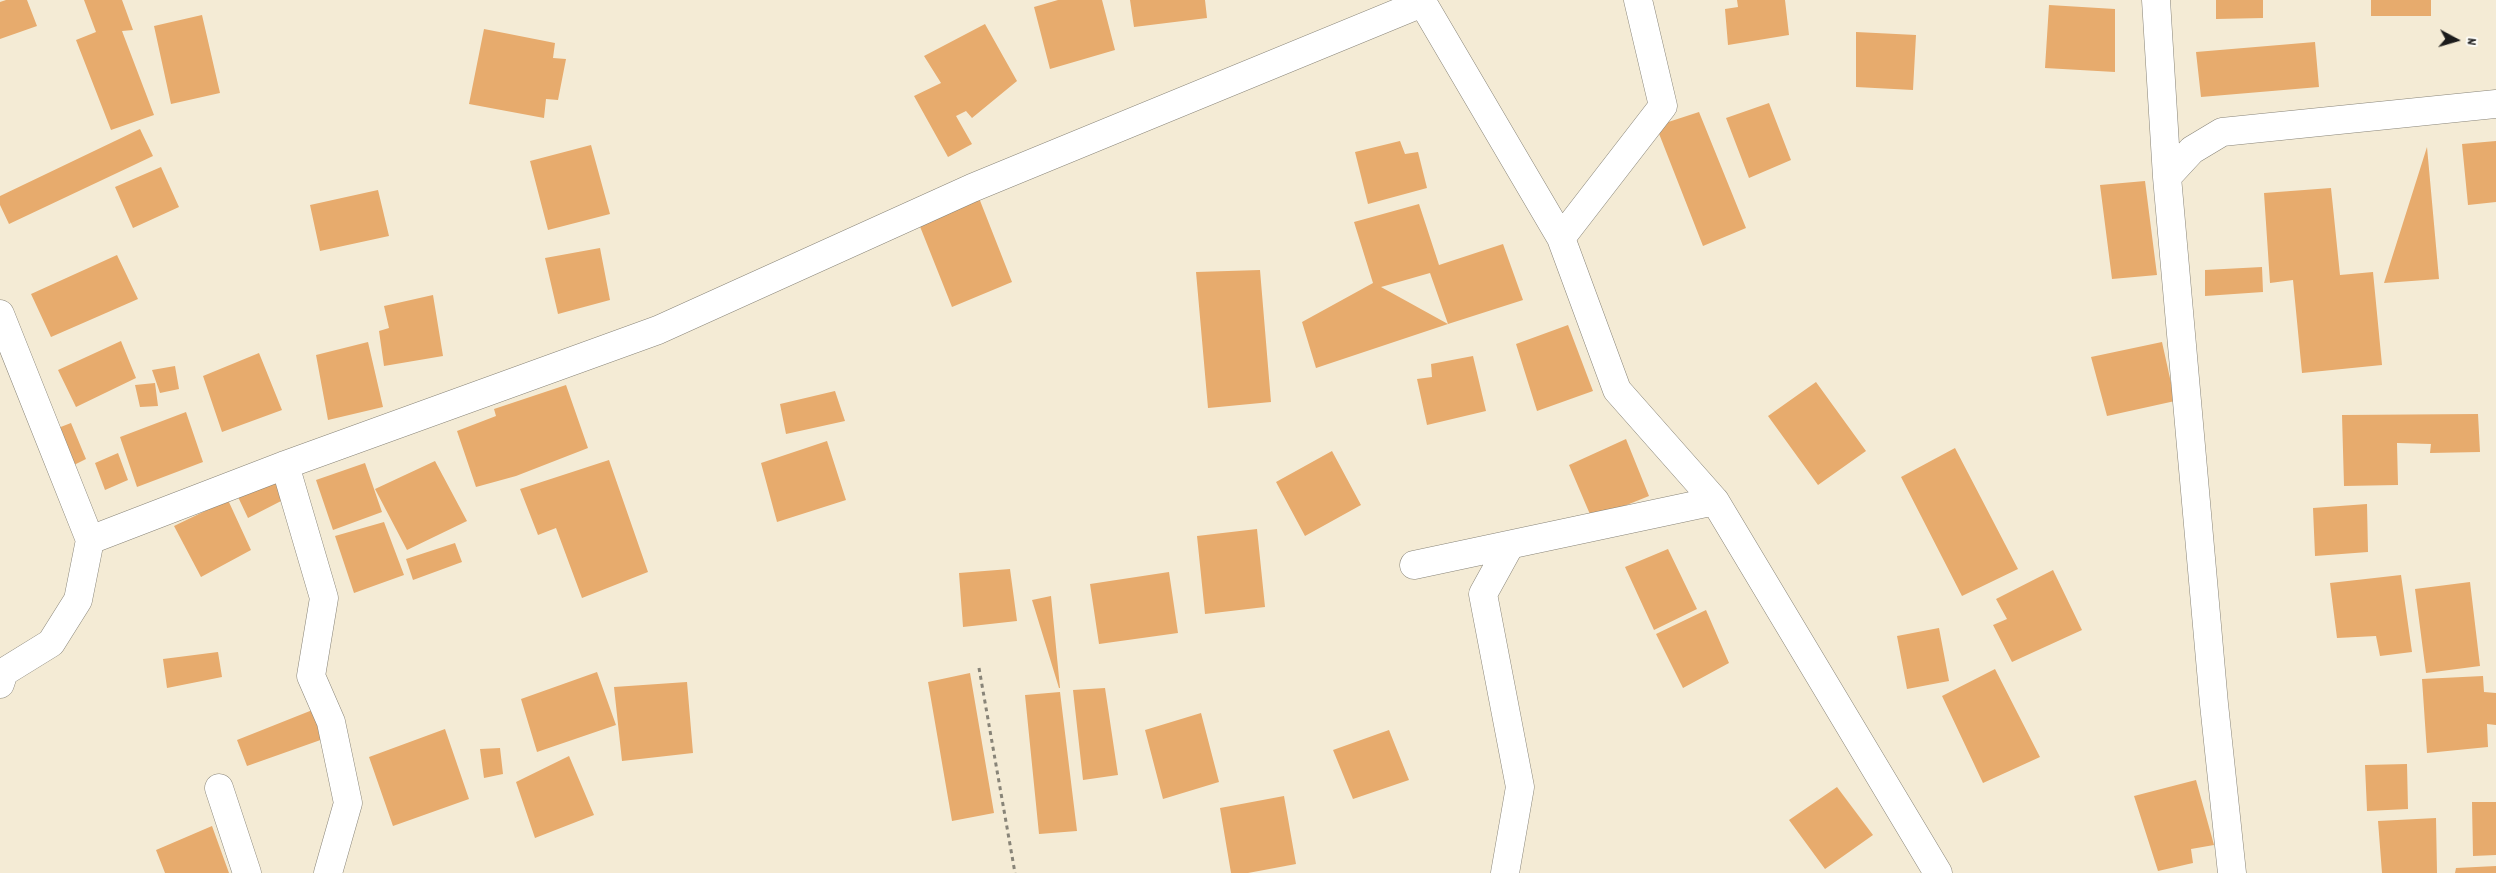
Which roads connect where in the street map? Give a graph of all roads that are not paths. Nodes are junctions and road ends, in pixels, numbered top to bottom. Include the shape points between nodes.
1 (1638, 0) edge
2 (2156, 0) edge
3 (1421, 1) edge
4 (2496, 104) edge
5 (2167, 177) junction
6 (1560, 238) junction
7 (0, 314) edge
8 (285, 465) junction
9 (1715, 501) junction
10 (90, 540) junction
11 (1510, 545) junction
12 (1414, 565) dead end
13 (0, 684) edge
14 (219, 788) dead end
15 (247, 873) edge
16 (328, 873) edge
17 (1505, 873) edge
18 (1938, 873) edge
19 (2232, 873) edge

1 - 6 street via 1663,106
2 - 5 street
3 - 6 street
3 - 8 street via 972,188 658,330
4 - 5 street via 2222,132 2192,150
5 - 19 street
6 - 9 street via 1617,390
7 - 10 street
8 - 10 street
8 - 16 street via 324,598 311,676 331,722 348,803
9 - 11 street
9 - 18 street
10 - 13 street via 78,600 51,644 4,672
11 - 12 street
11 - 17 street via 1483,594 1520,787
14 - 15 street

